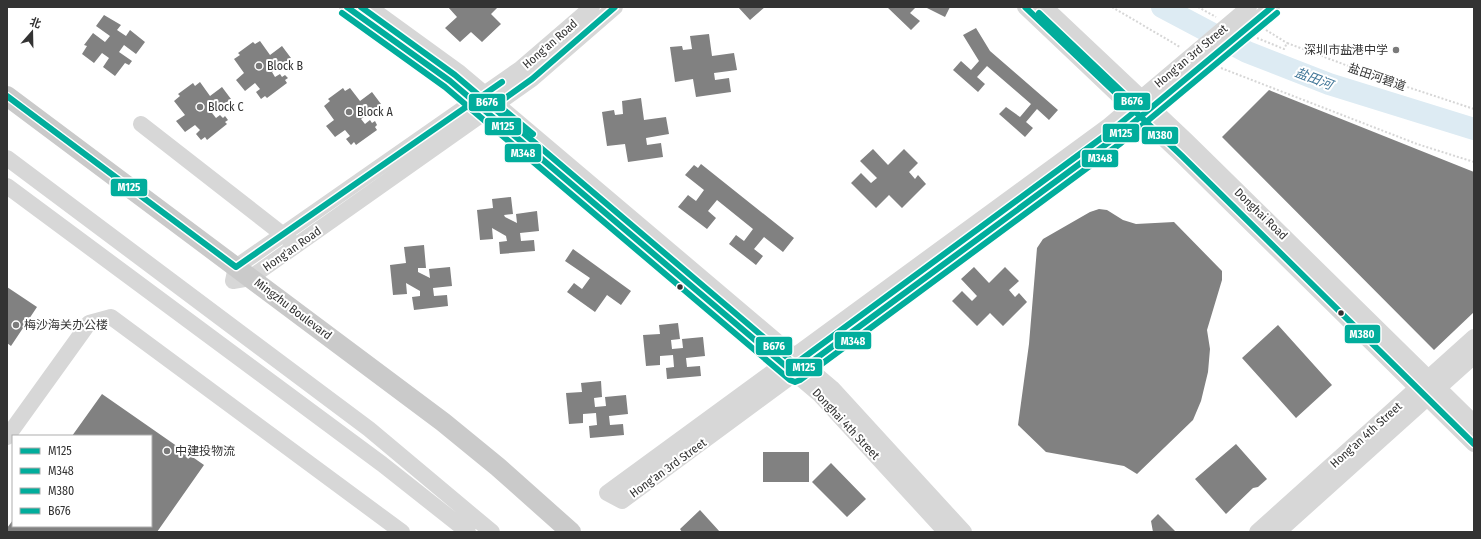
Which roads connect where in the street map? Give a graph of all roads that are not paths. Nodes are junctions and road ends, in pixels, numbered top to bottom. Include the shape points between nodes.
1 (347, 7) edge
2 (370, 7) edge
3 (592, 7) edge
4 (615, 7) edge
5 (1025, 7) edge
6 (1045, 7) edge
7 (1272, 7) edge
8 (1250, 24) edge
9 (7, 96) edge
10 (486, 102) junction
11 (1141, 108) junction
12 (7, 113) edge
13 (141, 124) dead end
14 (7, 158) edge
15 (7, 186) edge
16 (283, 235) junction
17 (296, 246) junction
18 (240, 276) junction
19 (1474, 337) edge
20 (1474, 356) edge
21 (795, 365) junction
22 (1428, 389) junction
23 (1474, 423) edge
24 (7, 437) edge
25 (1474, 444) edge
26 (402, 532) edge
27 (468, 532) edge
28 (492, 532) edge
29 (552, 532) edge
30 (571, 532) edge
31 (946, 532) edge
32 (964, 532) edge
33 (1257, 532) edge
34 (1278, 532) edge

1 - 10 street, Donghai 4th Street via 450,81
2 - 10 street, Donghai 4th Street via 460,72
3 - 10 street, Hong'an Road
4 - 10 street, Hong'an Road via 532,79
5 - 11 street, Donghai Road
6 - 11 street, Donghai Road
7 - 8 street, Hong'an 3rd Street
8 - 11 street, Hong'an 3rd Street via 1205,65
8 - 11 street, Hong'an 3rd Street via 1224,20
9 - 18 main road, Mingzhu Boulevard
10 - 16 street, Hong'an Road
10 - 17 street, Hong'an Road
10 - 21 street, Donghai 4th Street
11 - 21 street, Hong'an 3rd Street
11 - 22 street, Donghai Road
12 - 18 main road, Mingzhu Boulevard
13 - 16 street
14 - 28 street via 369,429
15 - 27 street via 382,464
16 - 17 street
16 - 18 street, Hong'an Road
17 - 18 street, Hong'an Road
18 - 29 main road, Mingzhu Boulevard via 489,476
18 - 30 main road, Mingzhu Boulevard via 443,422
19 - 22 street, Hong'an 4th Street
20 - 22 street, Hong'an 4th Street
21 - 21 street, Hong'an 3rd Street via 607,494 622,501
21 - 31 street, Donghai 4th Street
21 - 32 street, Donghai 4th Street via 832,388
22 - 23 street, Donghai Road
22 - 25 street, Donghai Road
22 - 33 street, Hong'an 4th Street
22 - 34 street, Hong'an 4th Street
24 - 26 street via 89,323 111,317

